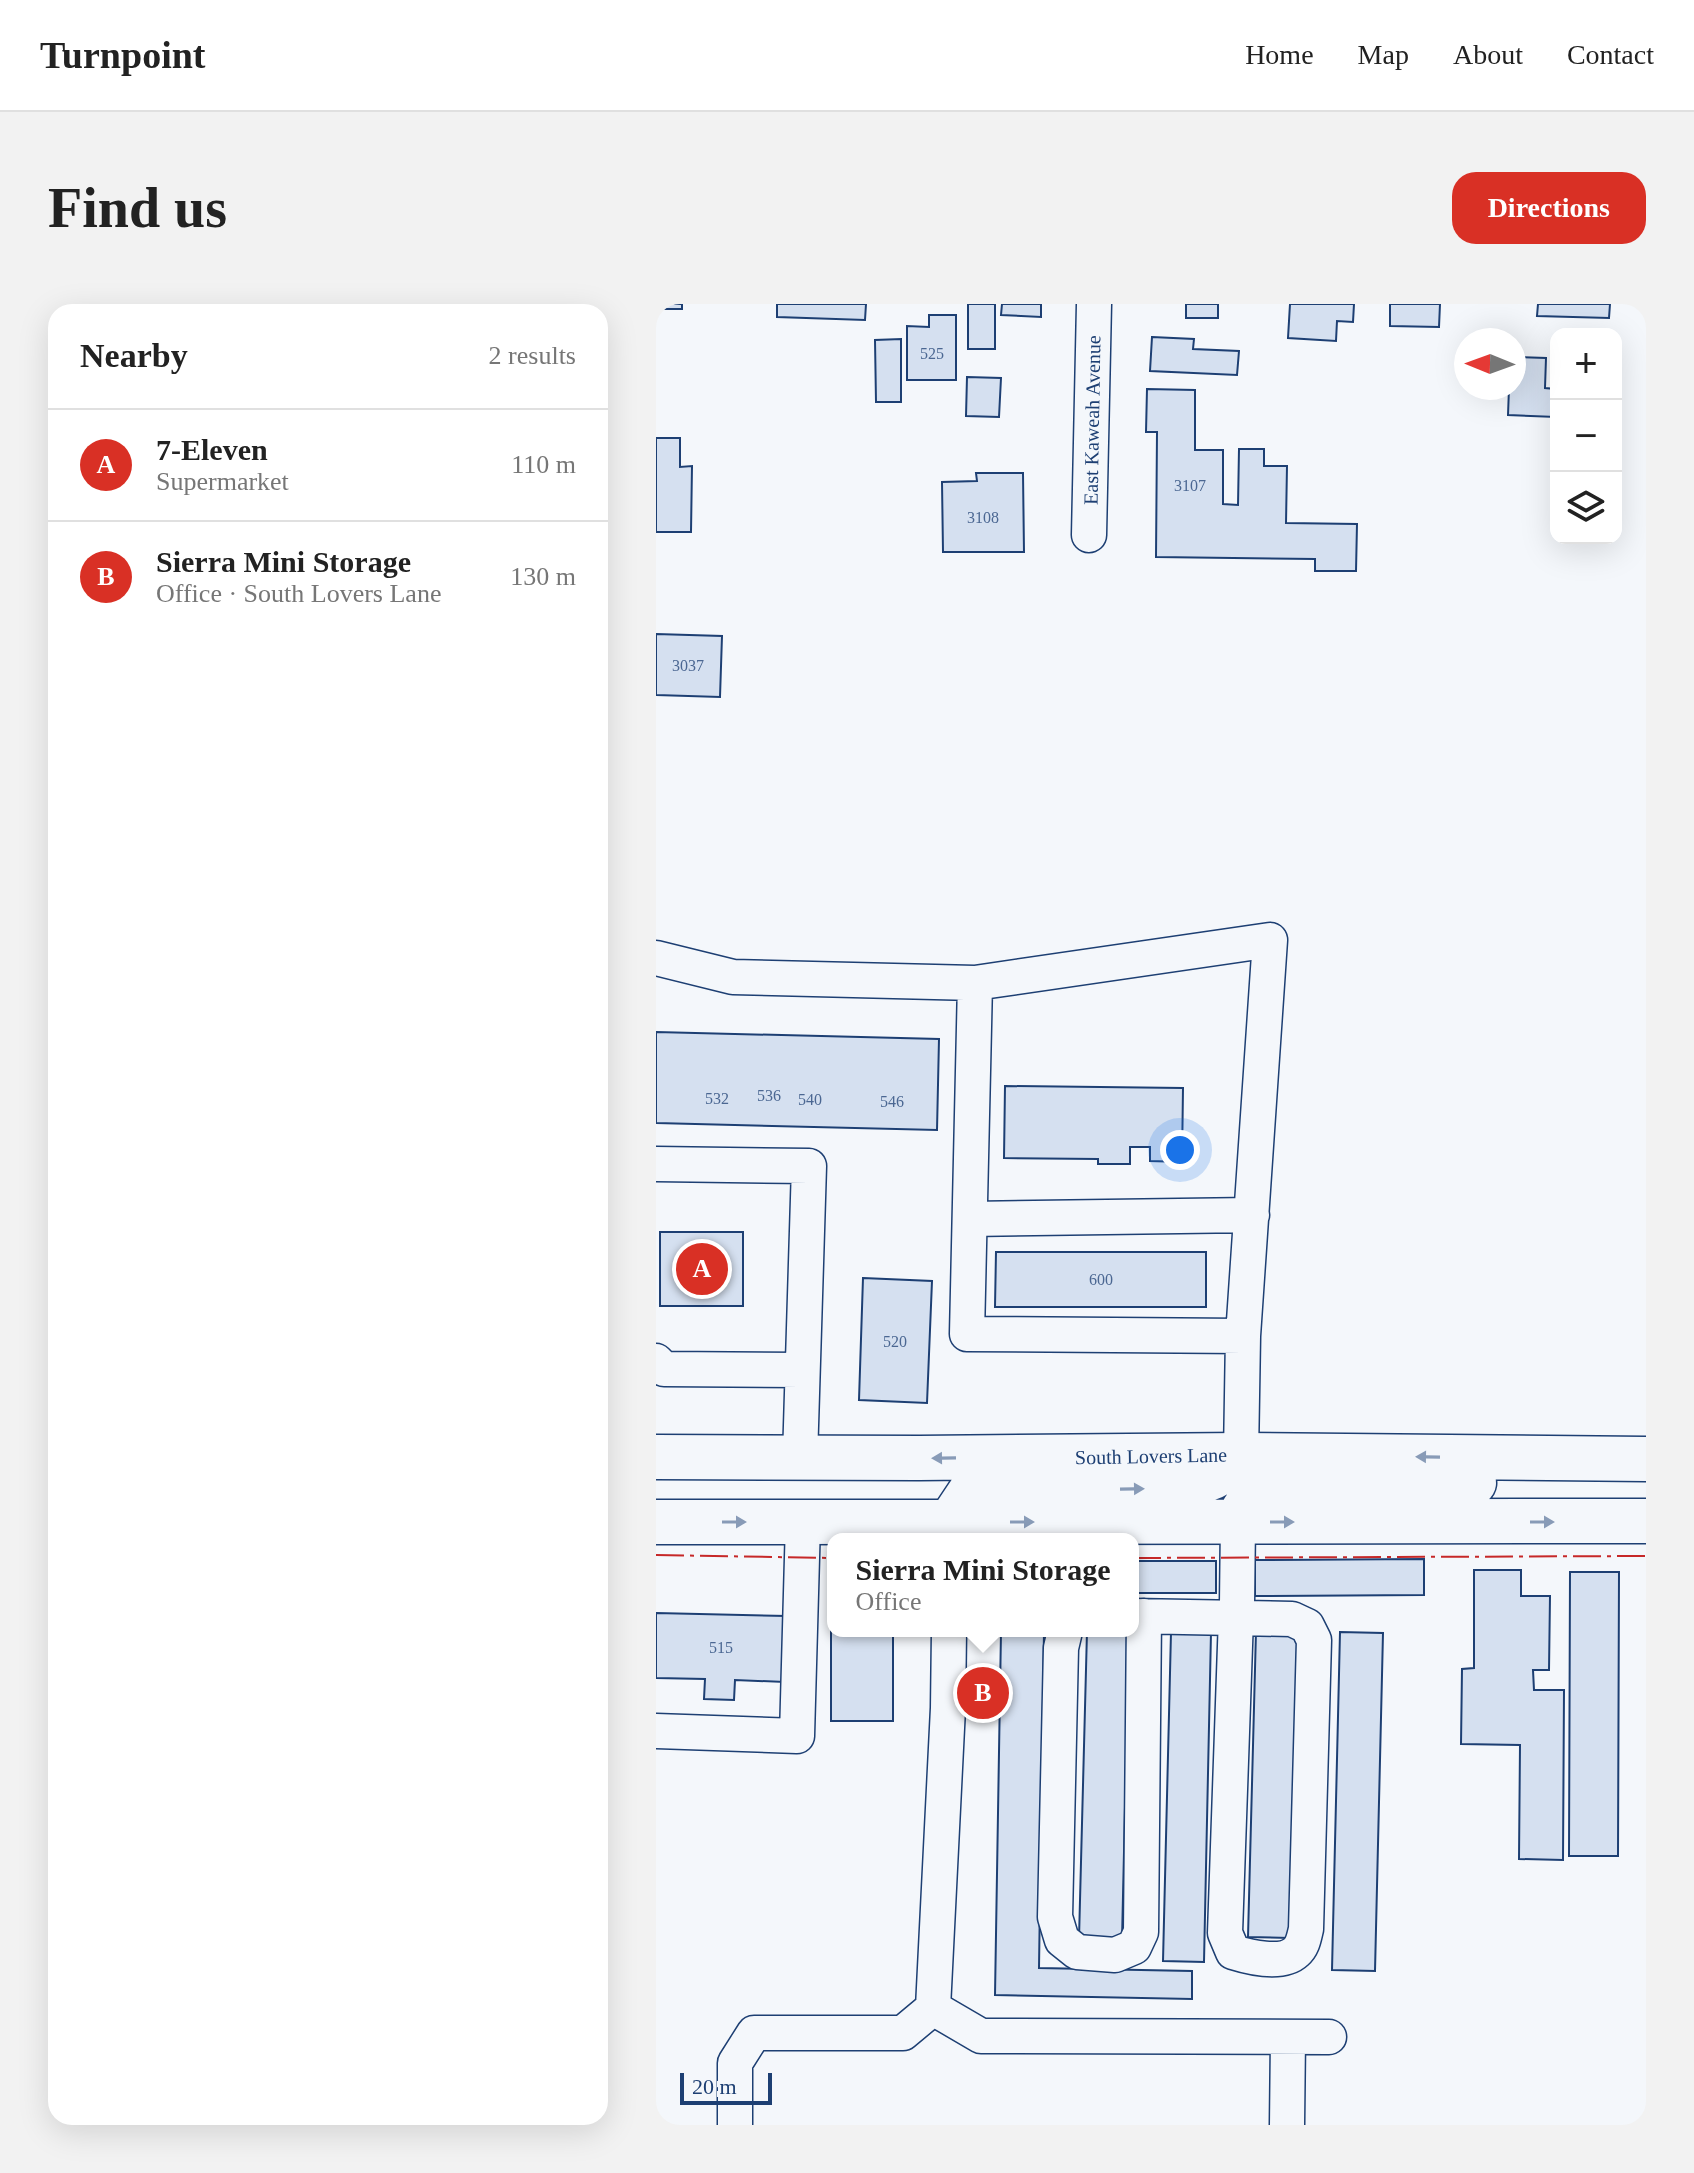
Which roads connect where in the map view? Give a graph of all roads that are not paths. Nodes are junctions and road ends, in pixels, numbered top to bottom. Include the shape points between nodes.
1 (1094, 304) edge
2 (1089, 535) dead end
3 (656, 958) edge
4 (975, 983) junction
5 (656, 1164) edge
6 (1252, 1215) junction
7 (970, 1219) junction
8 (1243, 1336) junction
9 (656, 1361) edge
10 (801, 1370) junction
11 (1241, 1455) junction
12 (656, 1457) edge
13 (800, 1458) junction
14 (1563, 1459) junction
15 (1646, 1459) edge
16 (1646, 1521) edge
17 (656, 1522) edge
18 (803, 1522) junction
19 (1238, 1522) junction
20 (950, 1531) edge
21 (1139, 1616) edge
22 (1236, 1617) junction
23 (949, 1637) edge
24 (1064, 1637) edge
25 (1138, 1637) edge
26 (656, 1731) edge
27 (933, 2008) junction
28 (1288, 2037) junction
29 (1329, 2037) dead end
30 (735, 2125) edge
31 (1287, 2125) edge

1 - 2 street, East Kaweah Avenue
3 - 4 street via 733,977
4 - 6 street via 1270,940
4 - 7 street
5 - 10 street via 809,1166
6 - 7 street
6 - 8 street
7 - 8 street via 967,1334
8 - 11 street
9 - 10 street via 664,1369
10 - 13 street
11 -> 13 main road, South Lovers Lane
14 -> 11 main road, South Lovers Lane
20 -> 11 main road via 970,1492 1184,1486 1213,1478
12 - 13 main road, South Lovers Lane
14 - 15 main road, South Lovers Lane
14 - 19 main road via 1459,1487 1271,1491 1249,1500
19 -> 16 main road
17 -> 18 main road
18 - 20 main road
18 - 26 street via 797,1736
20 -> 19 main road
19 - 22 street
21 - 22 street
22 - 22 street via 1225,1933 1233,1952 1278,1959 1294,1955 1306,1929 1314,1640 1307,1626 1292,1619
23 - 27 street
24 - 25 street via 1055,1917 1062,1940 1077,1952 1115,1955 1134,1947 1141,1932
27 - 28 street via 981,2036
27 - 30 street via 903,2033 754,2033 735,2063
28 - 29 street
28 - 31 street

